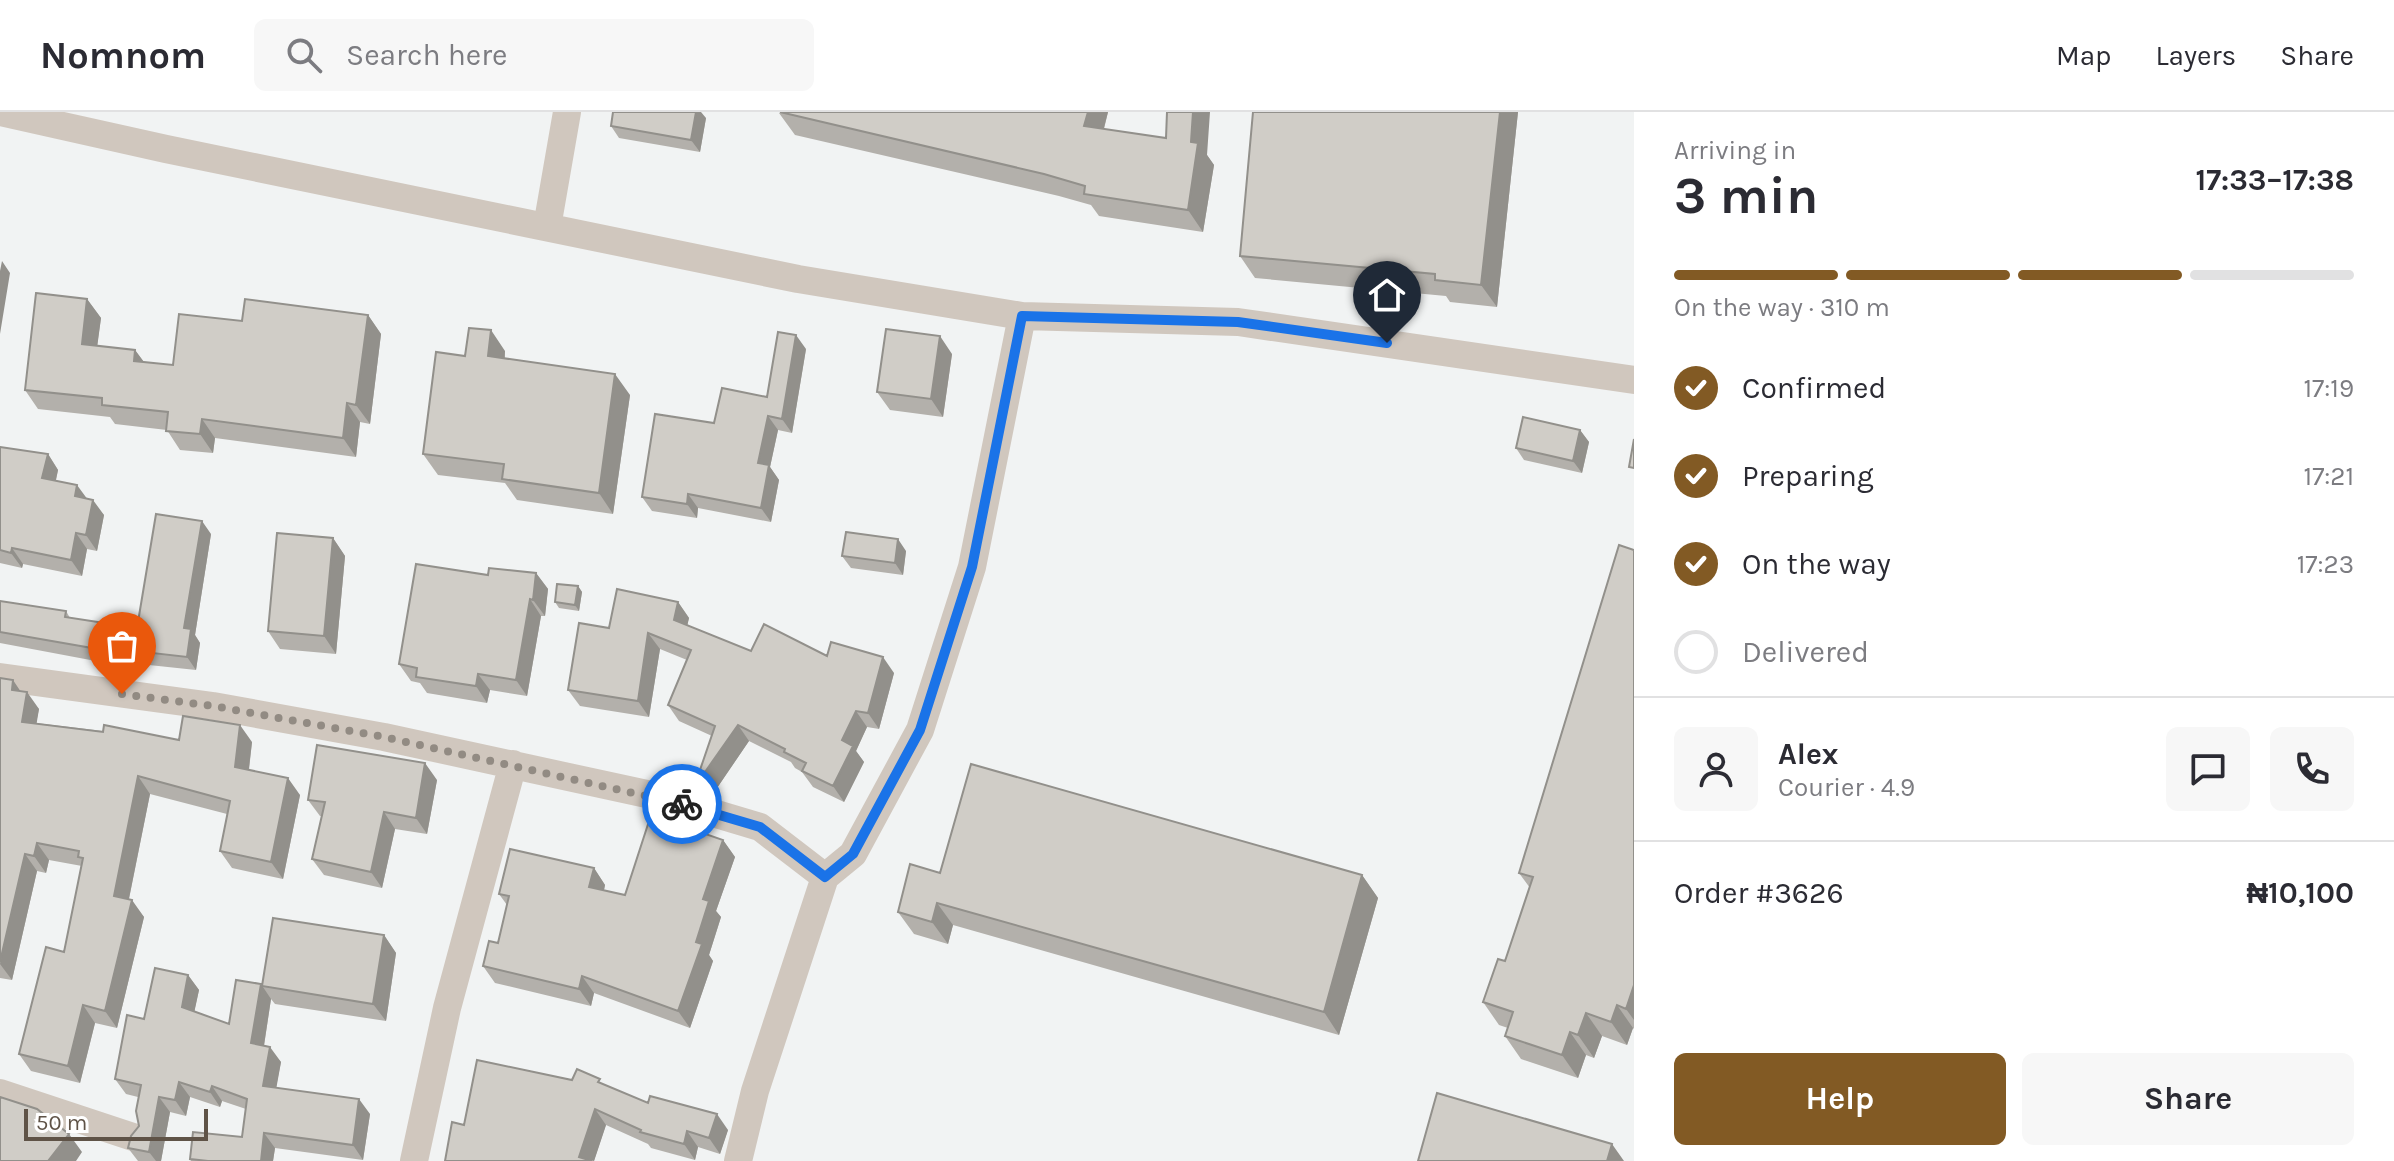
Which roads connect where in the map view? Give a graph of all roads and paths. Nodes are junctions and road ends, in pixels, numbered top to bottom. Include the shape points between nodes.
1 (0, 112) edge
2 (567, 112) edge
3 (547, 227) junction
4 (1022, 316) junction
5 (1634, 380) edge
6 (0, 677) edge
7 (513, 764) junction
8 (825, 877) junction
9 (0, 1093) edge
10 (133, 1137) edge
11 (414, 1161) edge
12 (738, 1161) edge

1 - 3 street
2 - 3 street
3 - 4 street via 798,279
4 - 5 street via 1238,322
4 - 8 street via 972,567 920,730 853,854
6 - 7 street via 229,709
7 - 8 street via 656,796 760,827
7 - 11 street via 447,1008
8 - 12 street via 755,1091
9 - 10 street

